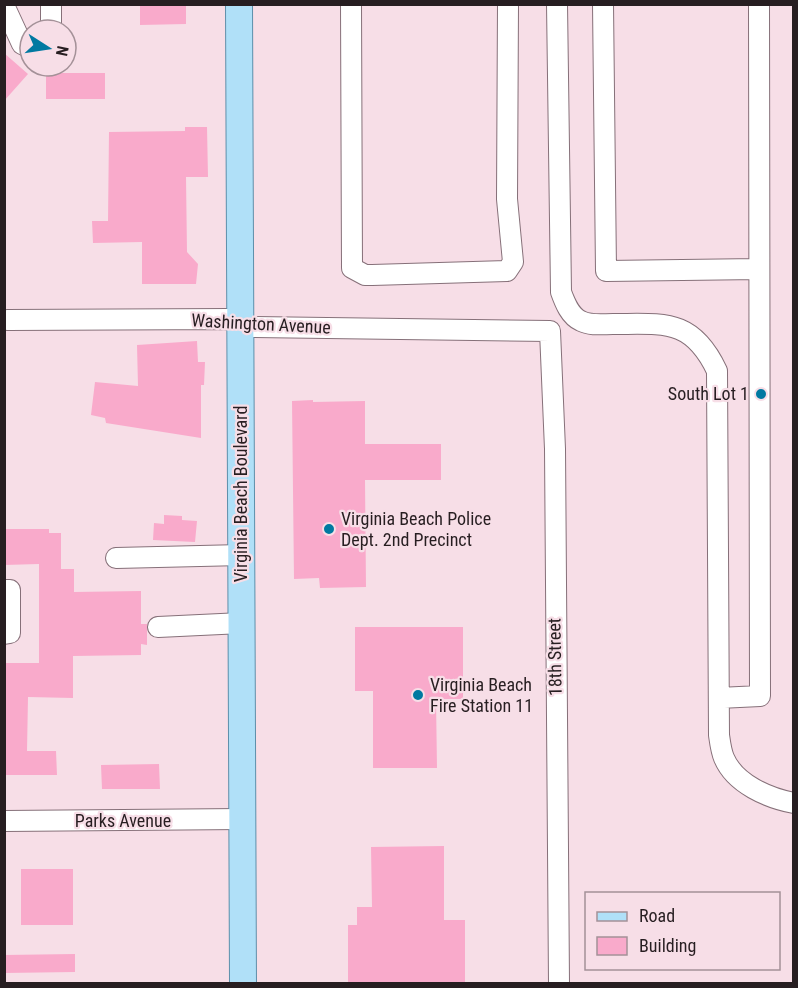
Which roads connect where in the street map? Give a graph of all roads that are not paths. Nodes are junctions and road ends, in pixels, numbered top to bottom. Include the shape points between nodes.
1 (4, 4) edge
2 (239, 4) edge
3 (351, 4) edge
4 (508, 4) edge
5 (557, 4) edge
6 (603, 4) edge
7 (759, 4) edge
8 (18, 35) edge
9 (758, 269) junction
10 (7, 320) dead end
11 (240, 322) junction
12 (550, 331) joint
13 (242, 555) junction
14 (116, 558) dead end
15 (4, 590) edge
16 (242, 623) junction
17 (158, 627) dead end
18 (4, 634) edge
19 (719, 698) junction
20 (794, 803) edge
21 (242, 819) junction
22 (4, 820) edge
23 (243, 984) edge
24 (559, 984) edge

1 - 8 street
2 - 11 main road, Virginia Beach Boulevard
3 - 4 street via 352,268 372,275 507,271 513,262 507,199
5 - 19 street via 559,229 561,292 565,303 582,322 660,324 691,334 717,371
6 - 9 street via 606,271
7 - 9 street
9 - 19 street via 760,696
10 - 11 street, Washington Avenue
11 - 12 street, Washington Avenue via 251,327
11 - 13 main road, Virginia Beach Boulevard
12 - 24 street, 18th Street via 555,449
13 - 14 street
13 - 16 main road, Virginia Beach Boulevard
15 - 18 street via 10,590 10,633
16 - 17 street
16 - 21 main road, Virginia Beach Boulevard
19 - 20 street via 719,735 724,758 735,775 771,798
21 - 22 street, Parks Avenue
21 - 23 main road, Virginia Beach Boulevard

